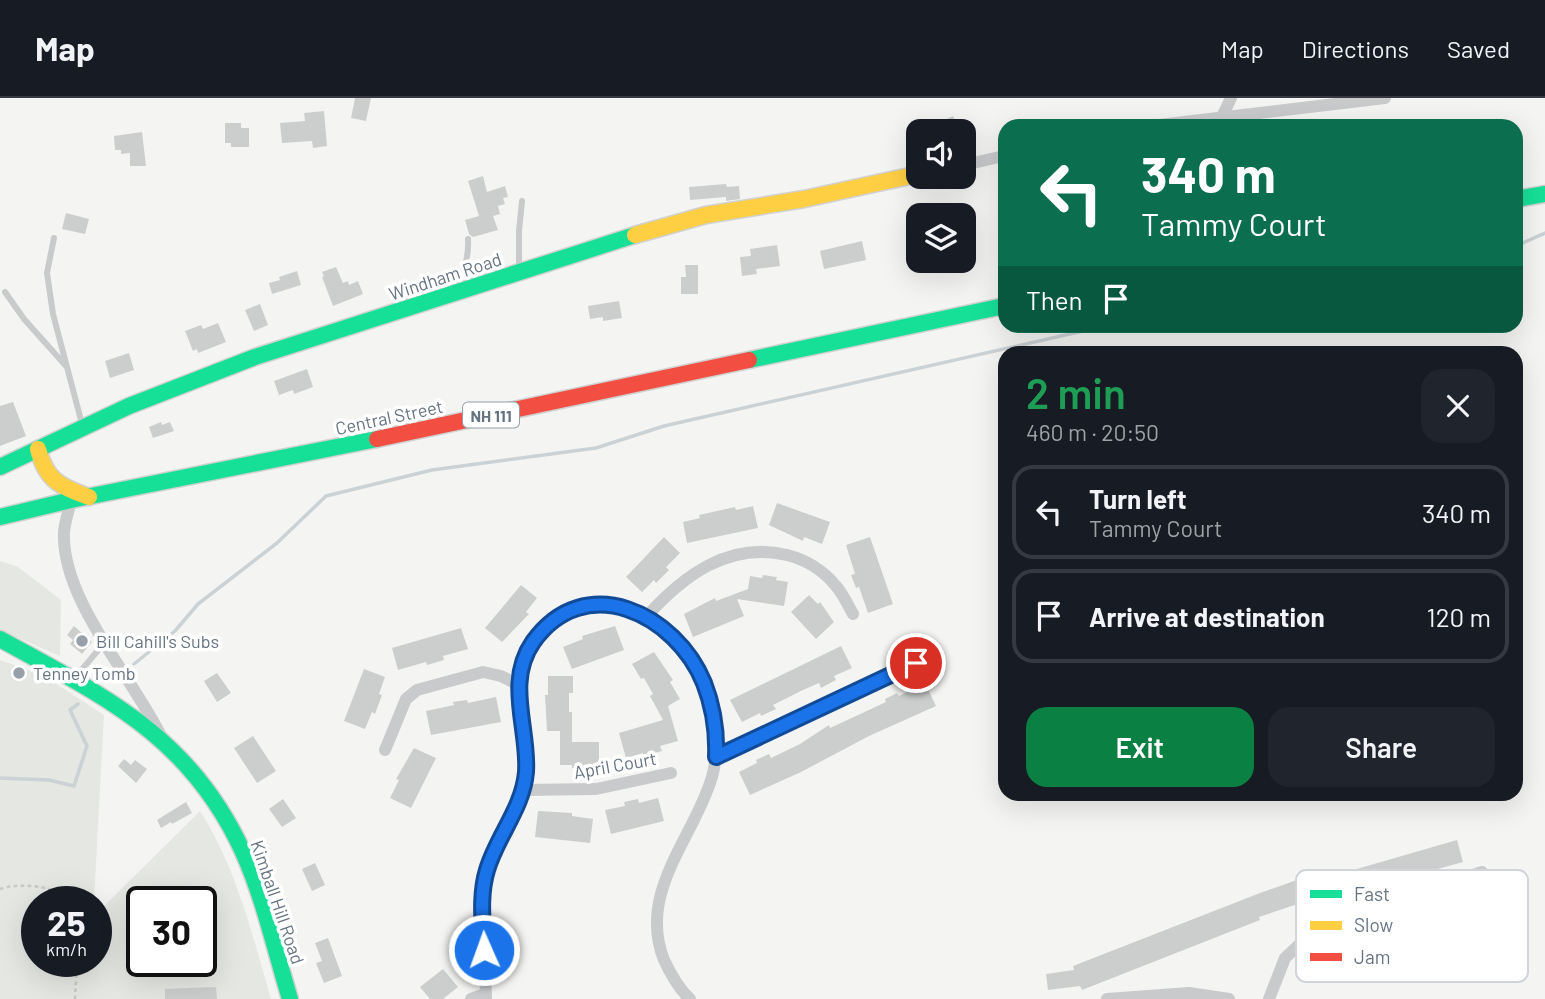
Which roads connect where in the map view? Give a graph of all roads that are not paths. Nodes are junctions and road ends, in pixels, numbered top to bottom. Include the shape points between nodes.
1 (1231, 98) edge
2 (1385, 98) edge
3 (1222, 117) junction
4 (1206, 119) edge
5 (998, 157) edge
6 (976, 162) edge
7 (906, 177) edge
8 (1545, 194) edge
9 (1523, 198) edge
10 (522, 201) dead end
11 (54, 238) dead end
12 (468, 239) dead end
13 (519, 272) junction
14 (5, 292) dead end
15 (447, 297) junction
16 (998, 307) edge
17 (67, 367) junction
18 (83, 426) junction
19 (38, 449) junction
20 (0, 467) edge
21 (89, 497) junction
22 (71, 500) junction
23 (0, 517) edge
24 (853, 614) dead end
25 (647, 616) junction
26 (0, 639) edge
27 (105, 642) junction
28 (916, 663) dead end
29 (73, 680) junction
30 (519, 684) junction
31 (164, 741) junction
32 (385, 750) dead end
33 (716, 757) junction
34 (671, 773) dead end
35 (524, 790) junction
36 (1296, 947) edge
37 (486, 997) edge
38 (290, 999) edge
39 (471, 999) edge
40 (690, 999) edge
41 (1107, 999) edge
42 (1229, 999) edge
43 (1269, 999) edge

1 - 3 street
2 - 3 street
3 - 4 street
5 - 6 street
7 - 13 street, Windham Road via 679,221
8 - 9 street
10 - 13 lane
11 - 17 lane via 47,273
12 - 15 lane via 466,269
13 - 15 street, Windham Road
14 - 17 lane
15 - 18 street, Windham Road via 255,357
16 - 21 street, Central Street / NH 111
17 - 18 lane
18 - 19 street, Windham Road
19 - 20 street, Windham Road
19 - 21 street via 46,474 54,482
21 - 22 street, Central Street / NH 111
22 - 23 street, Central Street / NH 111
22 - 27 street via 64,530 70,573
24 - 25 street via 838,588 818,568 779,553 751,551 722,558 687,577
25 - 30 street via 603,604 568,612 534,641 523,661
25 - 33 street via 685,652 704,683 717,740
26 - 29 street, Kimball Hill Road
27 - 29 lane
27 - 31 street
28 - 33 street
29 - 31 street, Kimball Hill Road
30 - 32 street via 483,672 417,690 406,699
30 - 35 street
31 - 38 street, Kimball Hill Road via 215,802 243,852
33 - 40 street via 706,793 662,887 657,909 663,957 676,984
34 - 35 street, April Court via 596,789
35 - 37 street via 492,856 483,887
36 - 43 street via 1285,958
37 - 39 street
41 - 42 street via 1168,993

